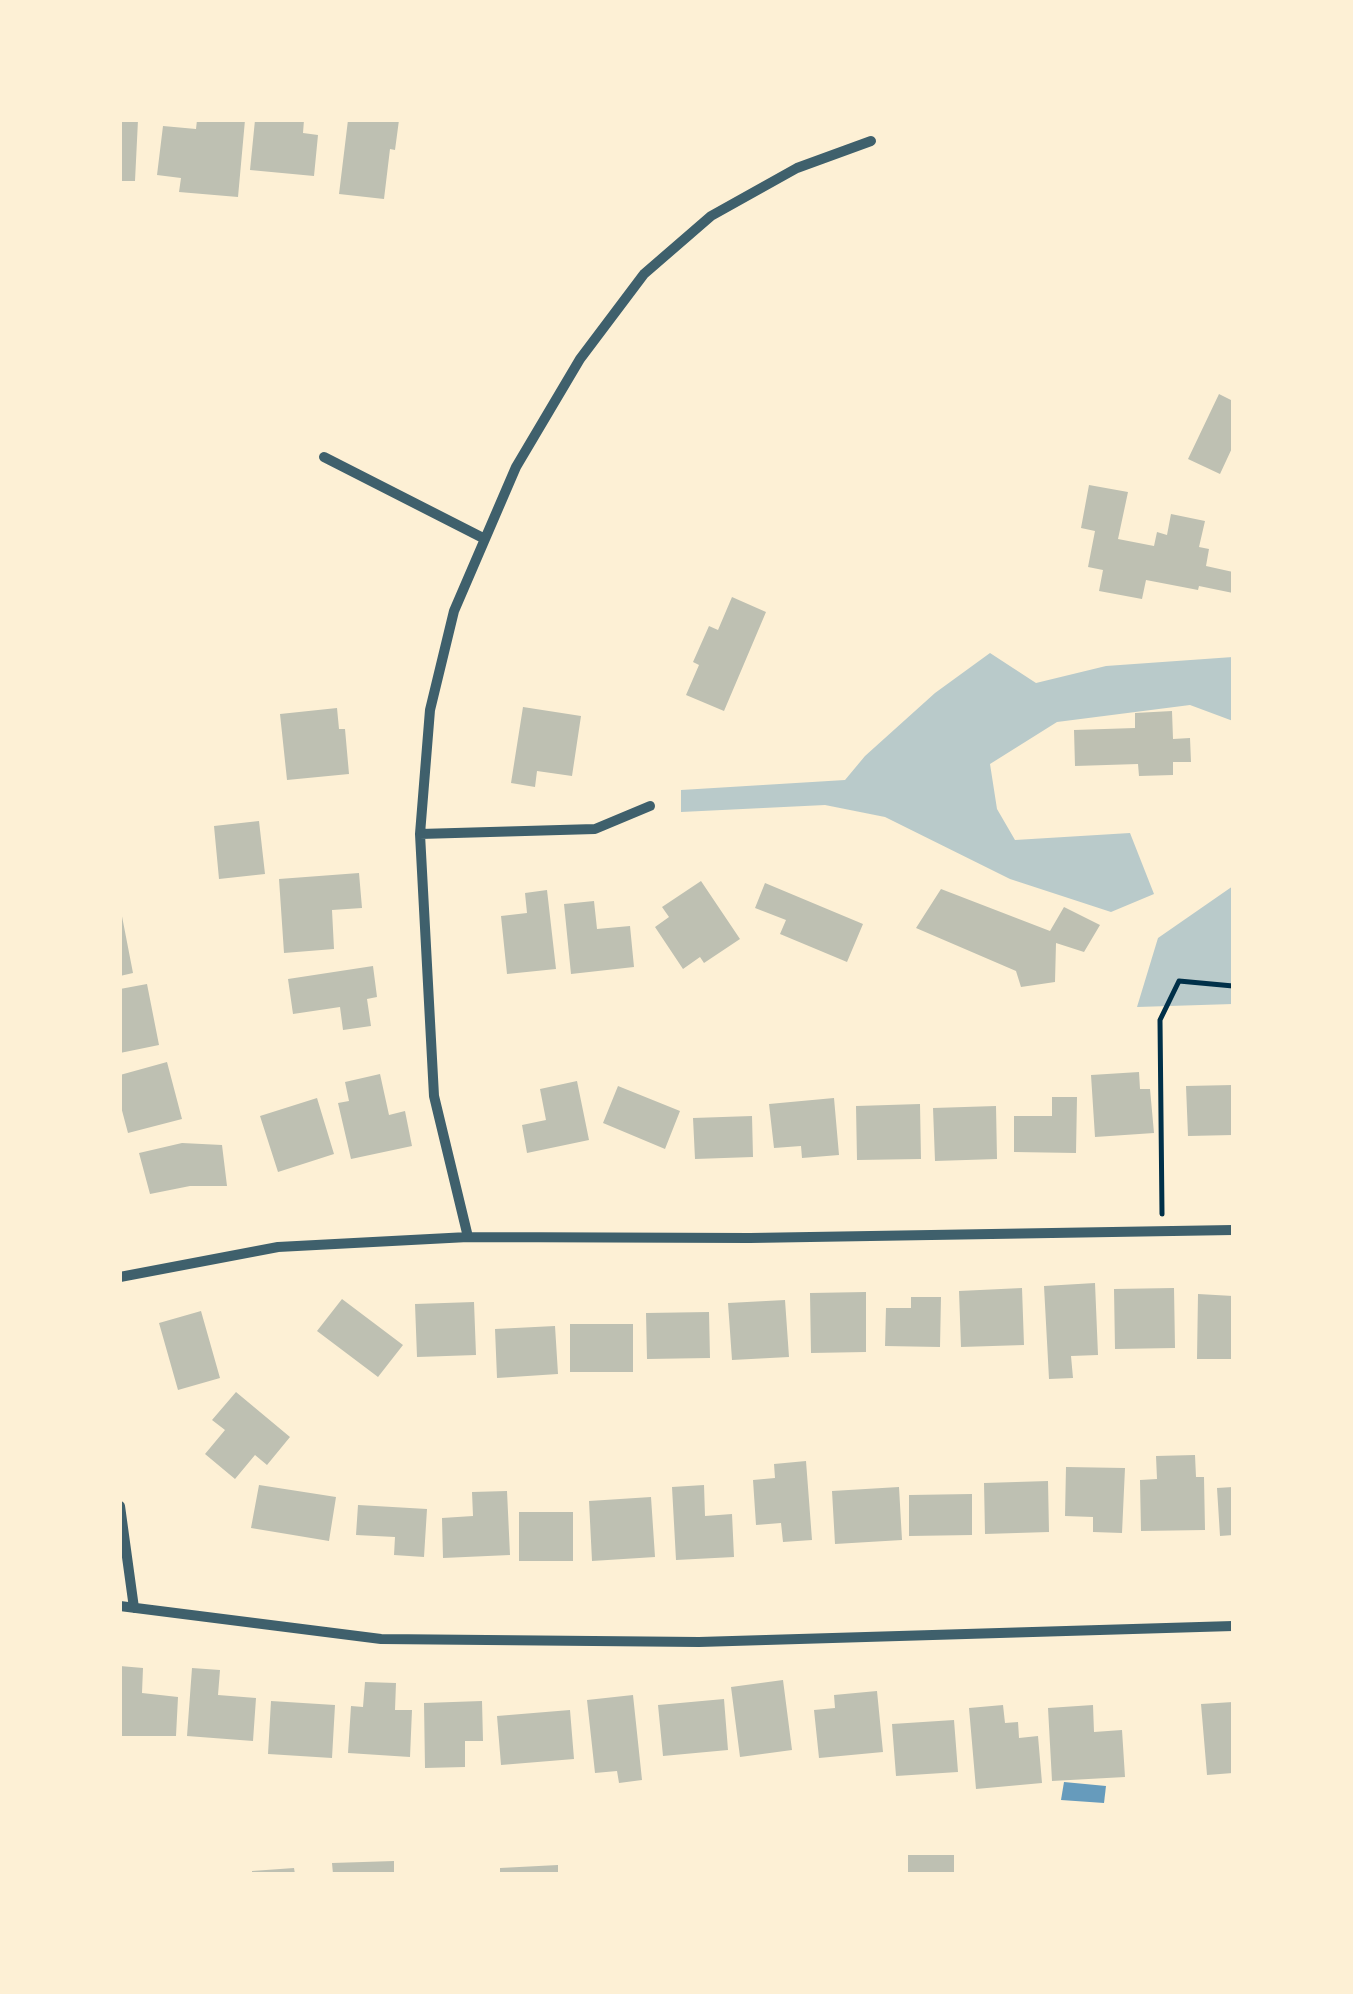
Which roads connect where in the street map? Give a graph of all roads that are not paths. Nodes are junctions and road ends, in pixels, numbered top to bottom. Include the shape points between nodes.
1 (871, 141) dead end
2 (324, 457) dead end
3 (485, 538) junction
4 (650, 806) dead end
5 (420, 834) junction
6 (1233, 1230) edge
7 (468, 1238) junction
8 (120, 1277) edge
9 (120, 1506) edge
10 (120, 1606) edge
11 (134, 1608) junction
12 (1233, 1626) edge

1 - 3 street via 798,168 711,216 644,274 571,374 516,467
2 - 3 street
3 - 5 street via 454,611 430,710
4 - 5 street via 595,829
5 - 7 street via 434,1096
6 - 7 street
7 - 8 street via 278,1247
9 - 11 street
10 - 11 street
11 - 12 street via 381,1639 699,1642

